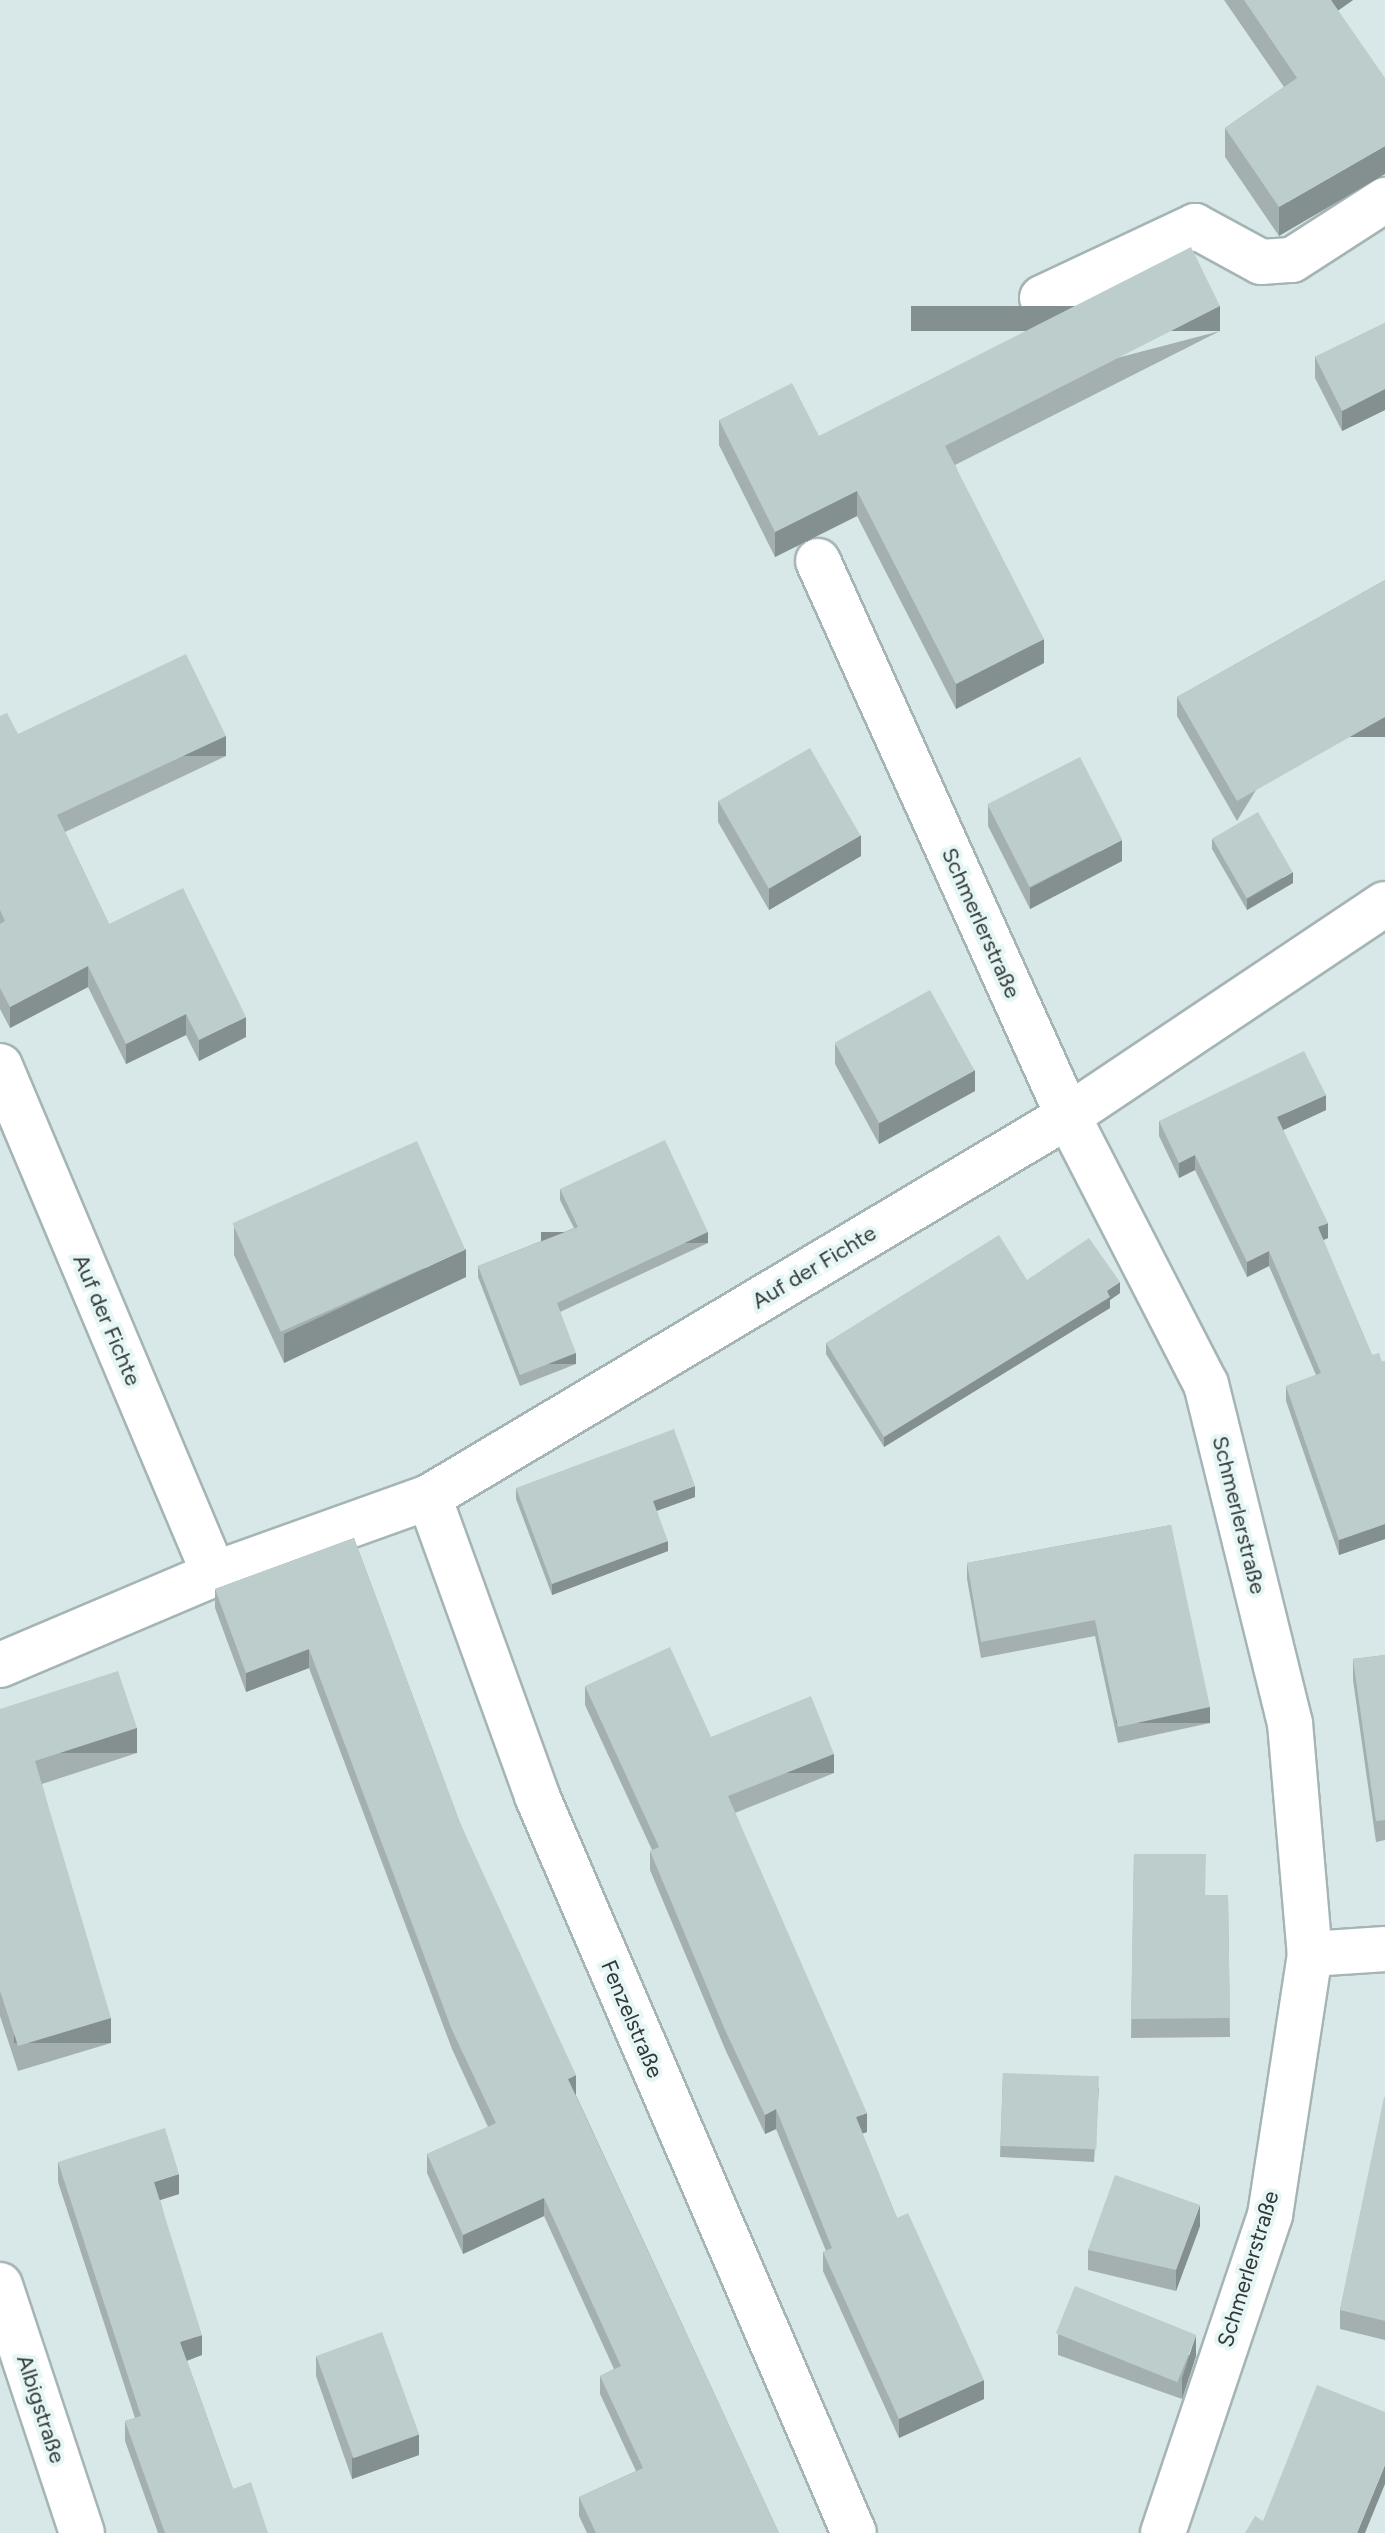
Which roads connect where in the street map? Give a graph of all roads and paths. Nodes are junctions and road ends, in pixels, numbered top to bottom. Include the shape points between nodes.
1 (1385, 200) edge
2 (1042, 298) dead end
3 (818, 561) dead end
4 (1385, 904) edge
5 (0, 1066) edge
6 (1068, 1116) junction
7 (429, 1497) junction
8 (214, 1574) junction
9 (0, 1665) edge
10 (1385, 1949) edge
11 (1310, 1954) junction
12 (0, 2285) edge
13 (82, 2533) edge
14 (854, 2533) edge
15 (1163, 2533) edge

1 - 2 street via 1292,260 1261,262 1195,226
3 - 6 street, Schmerlerstraße
4 - 6 street, Auf der Fichte
5 - 8 street, Auf der Fichte
6 - 7 street, Auf der Fichte
6 - 11 street, Schmerlerstraße via 1206,1384 1290,1723
7 - 8 street, Auf der Fichte
7 - 14 street, Fenzelstraße via 537,1796
8 - 9 street, Auf der Fichte
10 - 11 street
11 - 15 street, Schmerlerstraße via 1270,2215
12 - 13 street, Albigstraße

